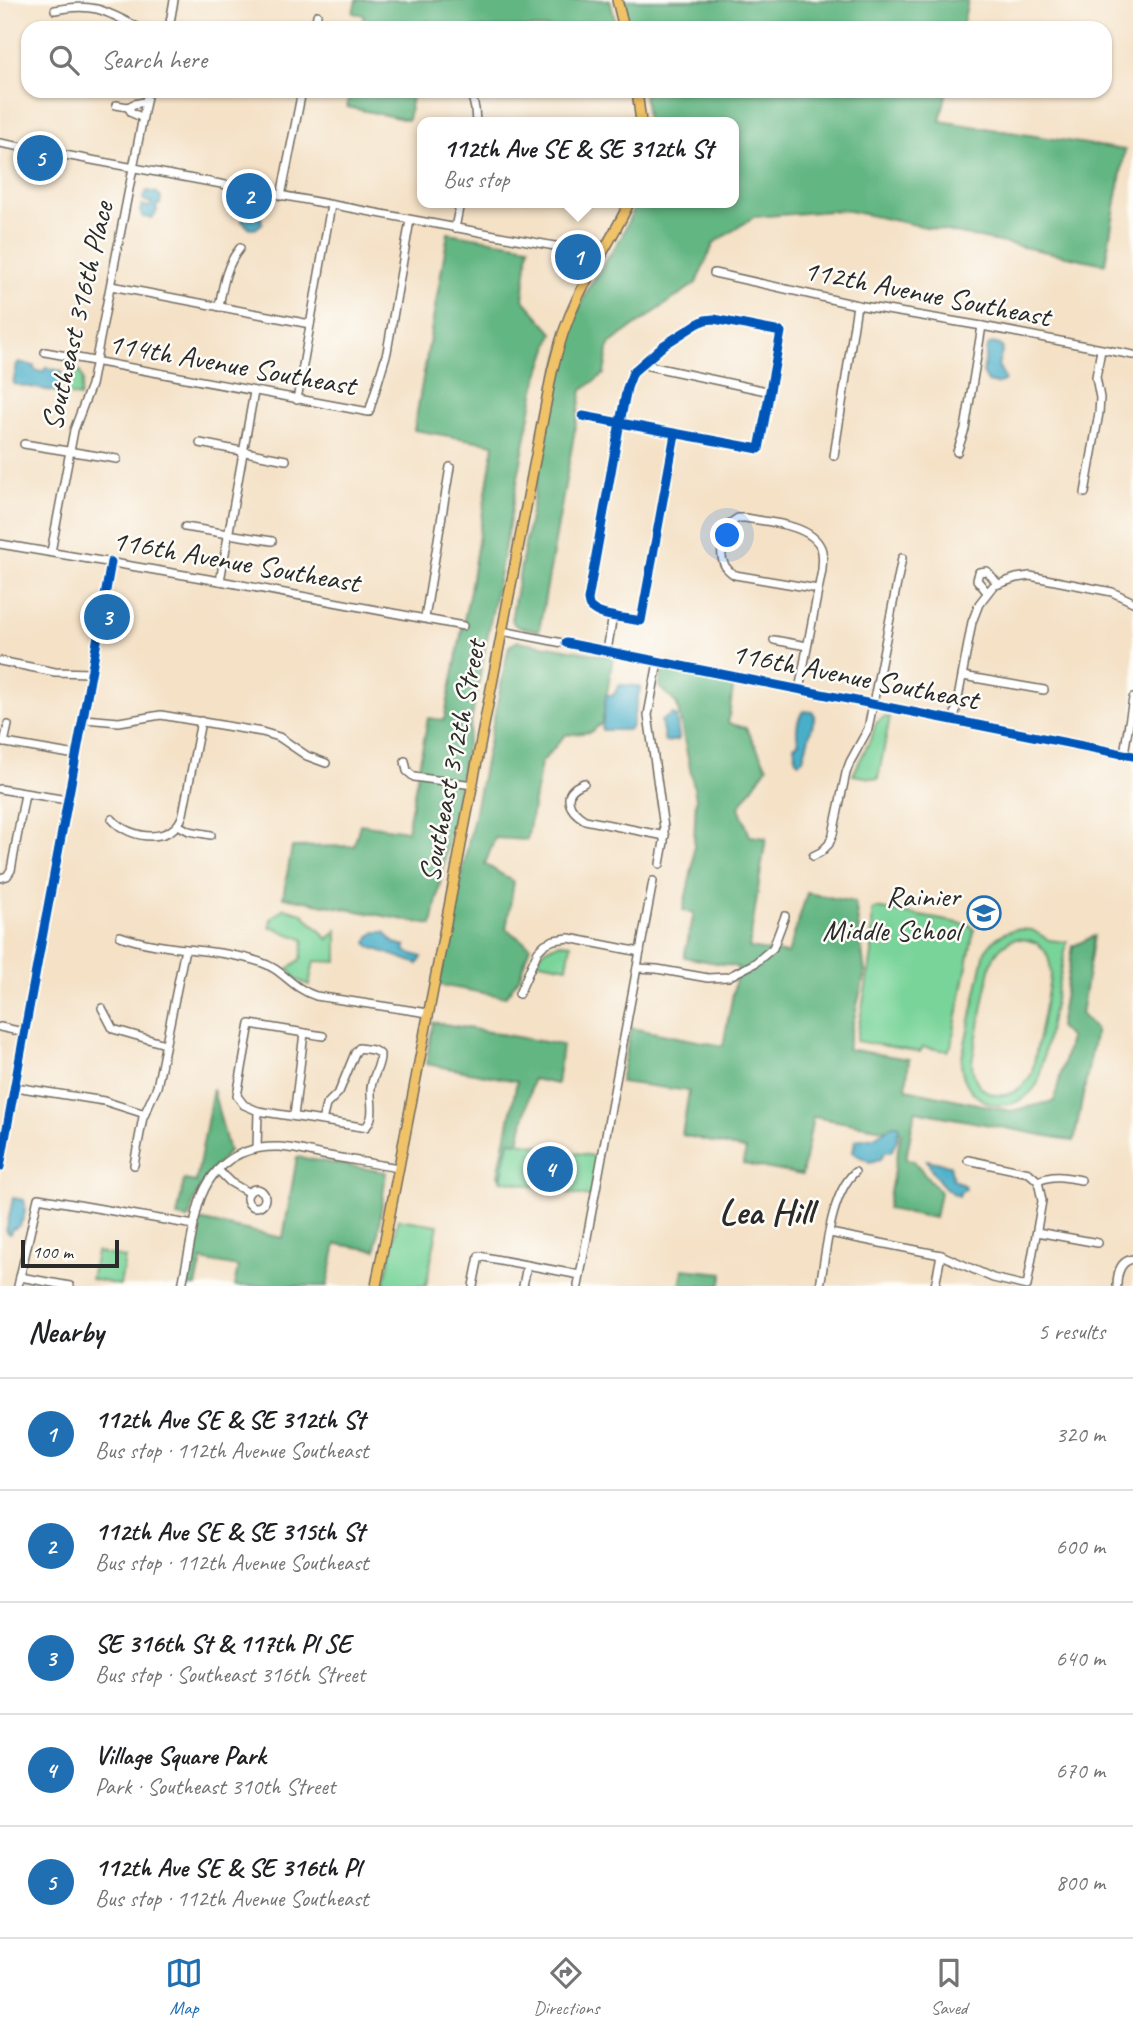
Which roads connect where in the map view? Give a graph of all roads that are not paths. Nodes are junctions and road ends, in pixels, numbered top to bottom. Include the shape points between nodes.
1 (174, 0) edge
2 (617, 0) edge
3 (55, 10) dead end
4 (317, 15) dead end
5 (124, 21) edge
6 (170, 21) edge
7 (316, 21) edge
8 (622, 21) edge
9 (145, 98) edge
10 (301, 98) edge
11 (473, 98) edge
12 (638, 98) edge
13 (144, 102) junction
14 (116, 105) dead end
15 (128, 107) junction
16 (141, 117) junction
17 (476, 117) edge
18 (640, 117) edge
19 (0, 143) edge
20 (134, 167) junction
21 (281, 196) junction
22 (331, 205) junction
23 (459, 208) edge
24 (626, 208) edge
25 (410, 220) junction
26 (455, 228) junction
27 (240, 247) dead end
28 (603, 255) junction
29 (714, 273) dead end
30 (111, 286) junction
31 (857, 305) junction
32 (219, 307) junction
33 (310, 324) junction
34 (982, 326) junction
35 (1101, 350) junction
36 (45, 352) dead end
37 (1133, 355) edge
38 (95, 362) junction
39 (640, 364) junction
40 (254, 392) junction
41 (771, 392) junction
42 (297, 400) junction
43 (583, 416) dead end
44 (620, 422) junction
45 (675, 434) junction
46 (200, 443) dead end
47 (24, 444) dead end
48 (243, 452) junction
49 (957, 452) dead end
50 (69, 453) junction
51 (834, 456) dead end
52 (117, 459) dead end
53 (286, 460) dead end
54 (450, 467) dead end
55 (1085, 494) dead end
56 (185, 527) dead end
57 (228, 535) junction
58 (271, 541) dead end
59 (0, 544) edge
60 (51, 552) junction
61 (902, 558) dead end
62 (111, 562) junction
63 (220, 581) junction
64 (993, 587) junction
65 (818, 589) junction
66 (1133, 602) edge
67 (613, 615) junction
68 (425, 618) junction
69 (463, 626) dead end
70 (502, 631) junction
71 (774, 640) dead end
72 (807, 646) junction
73 (607, 651) junction
74 (0, 661) edge
75 (658, 662) junction
76 (92, 673) junction
77 (963, 677) junction
78 (799, 690) junction
79 (1044, 690) dead end
80 (1133, 698) edge
81 (874, 705) junction
82 (84, 719) junction
83 (954, 720) junction
84 (201, 721) junction
85 (8, 725) dead end
86 (2, 743) edge
87 (1124, 754) junction
88 (76, 755) junction
89 (1133, 756) edge
90 (405, 761) dead end
91 (326, 763) dead end
92 (584, 783) dead end
93 (472, 785) junction
94 (0, 789) edge
95 (25, 793) junction
96 (67, 800) junction
97 (112, 819) dead end
98 (178, 825) junction
99 (211, 835) dead end
100 (664, 836) junction
101 (813, 856) dead end
102 (660, 864) dead end
103 (3, 877) edge
104 (653, 881) dead end
105 (785, 916) dead end
106 (120, 936) dead end
107 (184, 949) junction
108 (640, 953) junction
109 (637, 968) junction
110 (519, 995) dead end
111 (102, 1008) dead end
112 (428, 1013) junction
113 (0, 1027) edge
114 (23, 1032) junction
115 (304, 1033) junction
116 (323, 1036) dead end
117 (165, 1044) junction
118 (15, 1087) junction
119 (258, 1111) junction
120 (145, 1114) junction
121 (294, 1116) junction
122 (322, 1121) junction
123 (257, 1148) junction
124 (1, 1151) edge
125 (968, 1160) dead end
126 (134, 1165) dead end
127 (0, 1167) edge
128 (398, 1168) junction
129 (218, 1170) junction
130 (855, 1172) dead end
131 (1081, 1180) dead end
132 (1038, 1181) junction
133 (249, 1193) dead end
134 (195, 1223) junction
135 (1037, 1232) junction
136 (830, 1233) junction
137 (1098, 1243) dead end
138 (941, 1255) junction
139 (1129, 1260) edge
140 (527, 1265) junction
141 (580, 1275) junction
142 (19, 1282) edge
143 (36, 1283) edge
144 (70, 1286) edge
145 (181, 1286) edge
146 (376, 1286) edge
147 (473, 1286) edge
148 (523, 1286) edge
149 (578, 1286) edge
150 (820, 1286) edge
151 (935, 1286) edge
152 (1027, 1286) edge
153 (1117, 1286) edge

1 - 6 street
2 - 8 main road
3 - 5 street via 94,7
4 - 7 street
9 - 13 street, Southeast 316th Place
10 - 21 street
11 - 17 street
12 - 18 main road
13 - 15 street
13 - 16 street, Southeast 316th Place
14 - 15 street
15 - 16 street
16 - 20 street, Southeast 316th Place
19 - 20 street
20 - 21 street
20 - 30 street, Southeast 316th Place
21 - 22 street
22 - 25 street
22 - 33 street
23 - 26 street
24 - 28 main road, Southeast 312th Street
25 - 26 street
25 - 42 street, 114th Avenue Southeast via 387,352 369,412
26 - 28 street
27 - 32 street via 226,272
28 - 70 main road, Southeast 312th Street via 576,301 556,354
29 - 31 street, 112th Avenue Southeast
30 - 32 street
30 - 38 street, Southeast 316th Place
31 - 34 street, 112th Avenue Southeast
31 - 51 street
32 - 33 street
33 - 42 street
34 - 35 street, 112th Avenue Southeast
34 - 49 street
35 - 37 street, 112th Avenue Southeast
35 - 55 street via 1096,377 1099,413
36 - 38 street, 114th Avenue Southeast
38 - 40 street, 114th Avenue Southeast
38 - 50 street, Southeast 316th Place
39 - 41 street
39 - 41 street via 705,320 781,332
39 - 44 street via 627,388
40 - 42 street, 114th Avenue Southeast
40 - 48 street
41 - 45 street via 759,449
43 - 44 street
44 - 45 street
44 - 67 street via 588,600 595,611
45 - 67 street via 641,621
46 - 48 street
47 - 50 street
48 - 53 street
48 - 57 street
50 - 52 street
50 - 60 street, Southeast 316th Place
54 - 68 street
56 - 57 street
57 - 58 street
57 - 63 street
59 - 60 street, 116th Avenue Southeast
60 - 62 street, 116th Avenue Southeast
61 - 81 street
62 - 63 street, 116th Avenue Southeast
62 - 76 street
63 - 68 street, 116th Avenue Southeast
64 - 64 street via 977,580 979,572 987,571
64 - 66 street via 1030,576 1112,592
64 - 77 street via 972,622
65 - 65 street via 823,558 821,547 808,533 745,518 729,524 721,556 735,575
65 - 72 street
67 - 73 street
68 - 69 street, 116th Avenue Southeast
70 - 73 street, 116th Avenue Southeast
70 - 93 main road, Southeast 312th Street
71 - 72 street
72 - 78 street
73 - 75 street, 116th Avenue Southeast
74 - 76 street via 55,672
75 - 78 street, 116th Avenue Southeast
75 - 100 street via 648,715
76 - 82 street
77 - 79 street
77 - 83 street
78 - 81 street, 116th Avenue Southeast
80 - 87 street
81 - 83 street, 116th Avenue Southeast
81 - 101 street via 846,774 829,844
82 - 84 street via 119,722 160,715
82 - 88 street
83 - 87 street, 116th Avenue Southeast
84 - 91 street via 272,734
84 - 98 street
85 - 86 street
86 - 88 street
87 - 89 street, 116th Avenue Southeast
88 - 96 street
90 - 93 street via 414,777
92 - 100 street via 569,797 578,816
93 - 112 main road, Southeast 312th Street
94 - 95 street
95 - 96 street
95 - 103 street via 11,870
96 - 114 street
97 - 98 street via 125,831 148,836 163,835
98 - 99 street
100 - 102 street
104 - 108 street
105 - 109 street via 773,948 728,977
106 - 107 street
107 - 112 street via 263,962 316,996
107 - 117 street
108 - 109 street
108 - 110 street via 554,940 538,951
109 - 141 street
111 - 117 street via 113,1029
112 - 128 main road, Southeast 312th Street
113 - 114 street
114 - 118 street
115 - 116 street
115 - 119 street via 250,1024 237,1096
115 - 121 street
117 - 120 street
118 - 120 street via 104,1101
118 - 124 street
119 - 121 street
119 - 123 street
120 - 126 street
121 - 122 street
122 - 122 street via 326,1104 340,1092 359,1048 380,1055 371,1087 371,1120 366,1127
123 - 128 street via 282,1147
123 - 129 street via 242,1152
124 - 127 street
125 - 132 street via 1029,1173
128 - 146 main road, Southeast 312th Street
129 - 133 street
129 - 134 street via 203,1190
130 - 136 street via 837,1199
131 - 132 street via 1057,1175
132 - 135 street via 1042,1201
134 - 142 street via 38,1198
134 - 145 street
135 - 137 street
135 - 152 street
136 - 138 street
136 - 150 street
138 - 151 street
138 - 152 street via 993,1278
139 - 153 street via 1118,1274
140 - 141 street
140 - 147 street via 479,1256
140 - 148 street
141 - 149 street
142 - 143 street
143 - 144 street

